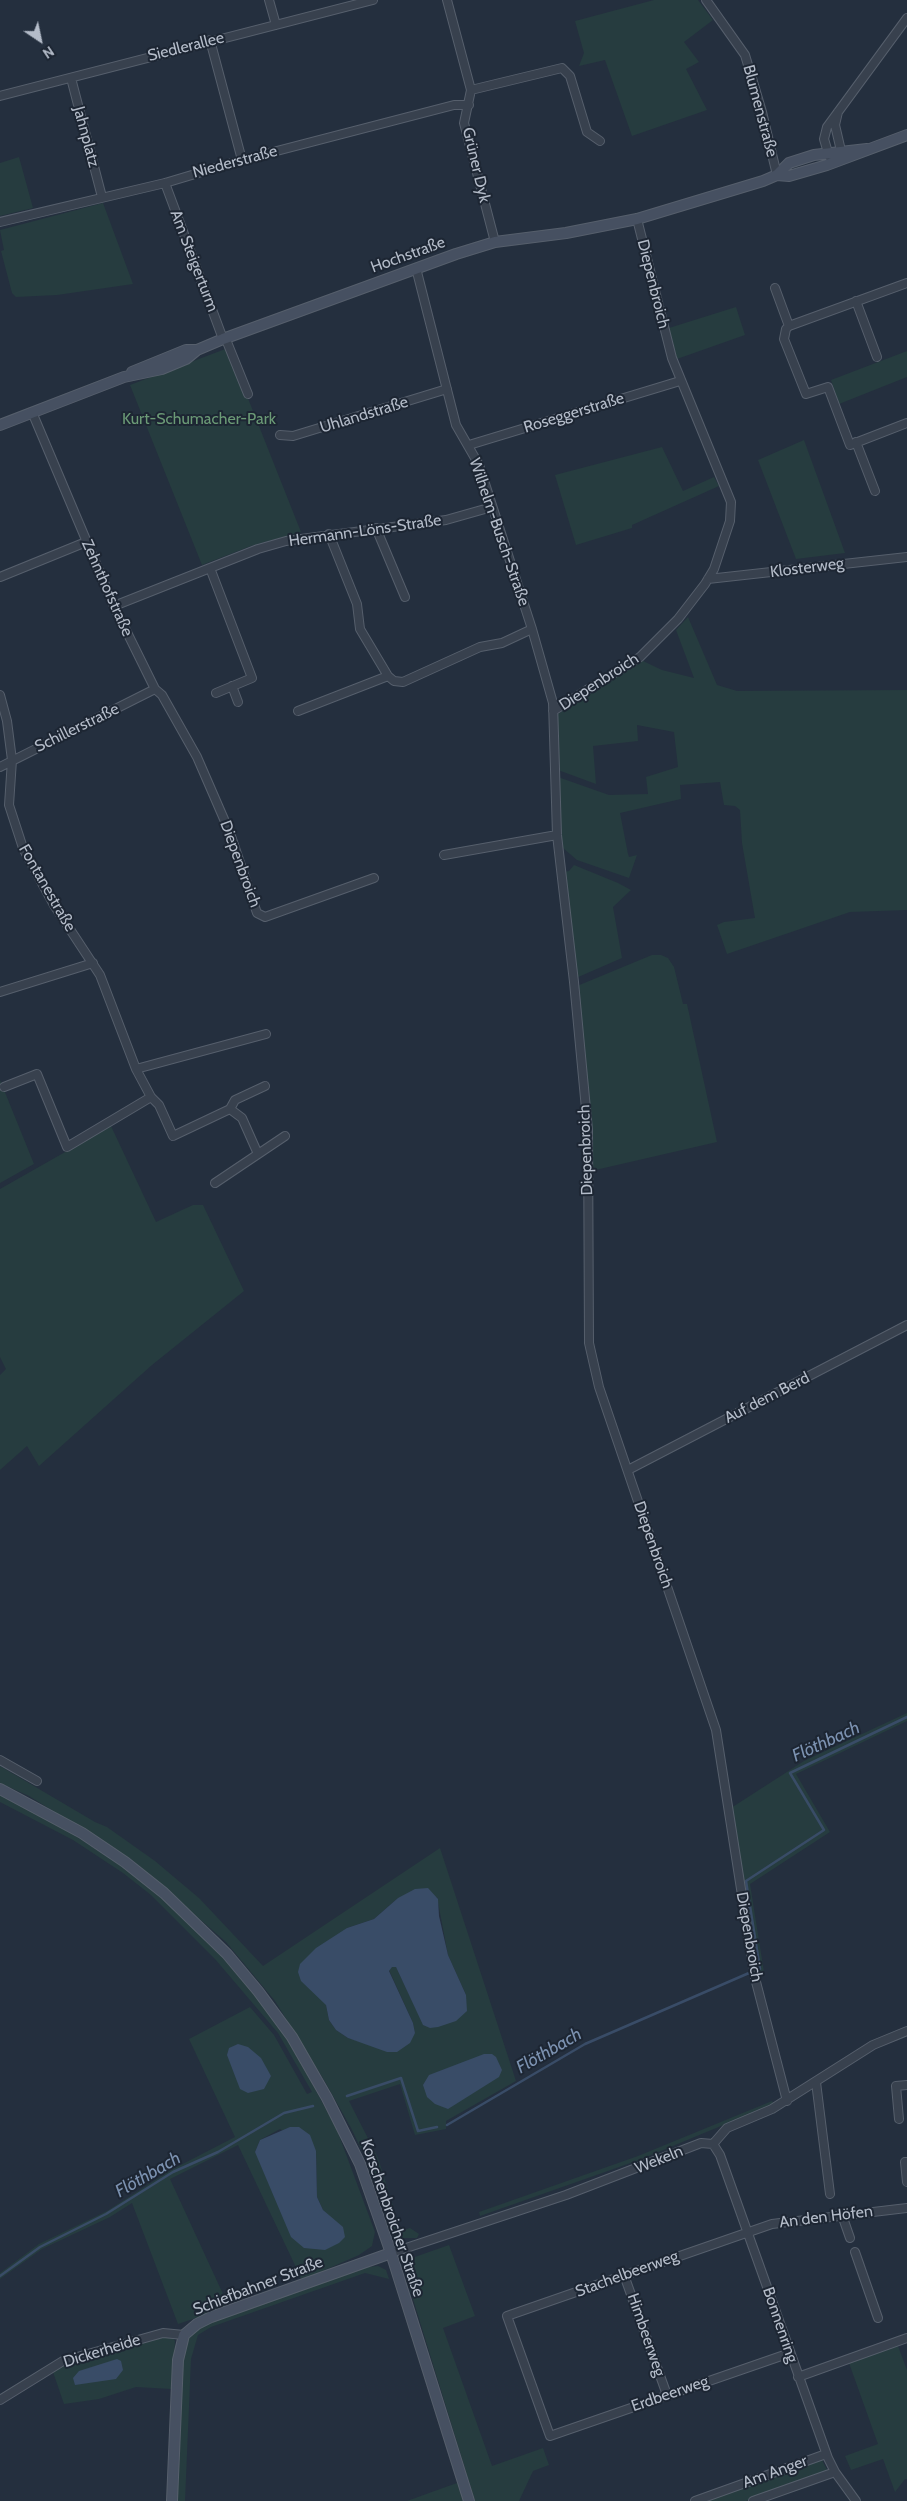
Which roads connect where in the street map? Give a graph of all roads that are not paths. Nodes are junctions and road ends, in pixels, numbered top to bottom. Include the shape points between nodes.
1 (269, 0) edge
2 (373, 0) edge
3 (447, 0) edge
4 (706, 0) edge
5 (907, 18) edge
6 (276, 25) junction
7 (210, 40) junction
8 (71, 78) junction
9 (471, 90) junction
10 (0, 96) edge
11 (469, 105) junction
12 (838, 112) junction
13 (907, 135) edge
14 (600, 142) dead end
15 (827, 153) junction
16 (841, 156) junction
17 (242, 160) junction
18 (777, 175) junction
19 (165, 183) junction
20 (102, 197) junction
21 (637, 219) junction
22 (0, 222) edge
23 (495, 242) junction
24 (416, 268) junction
25 (907, 282) edge
26 (776, 288) dead end
27 (856, 301) junction
28 (790, 326) junction
29 (223, 339) junction
30 (877, 357) dead end
31 (680, 381) junction
32 (447, 389) junction
33 (248, 394) dead end
34 (32, 412) junction
35 (907, 424) edge
36 (0, 425) edge
37 (280, 435) dead end
38 (856, 442) junction
39 (469, 445) junction
40 (875, 491) dead end
41 (492, 506) junction
42 (376, 528) junction
43 (329, 534) junction
44 (86, 542) junction
45 (907, 557) edge
46 (210, 568) junction
47 (0, 577) edge
48 (708, 580) junction
49 (405, 597) dead end
50 (114, 606) junction
51 (532, 629) junction
52 (388, 676) junction
53 (232, 686) junction
54 (155, 689) junction
55 (216, 693) dead end
56 (0, 695) edge
57 (238, 702) dead end
58 (298, 711) dead end
59 (553, 711) junction
60 (196, 756) joint
61 (12, 760) junction
62 (0, 767) edge
63 (557, 835) junction
64 (444, 855) dead end
65 (374, 878) dead end
66 (93, 963) junction
67 (0, 992) edge
68 (266, 1034) dead end
69 (136, 1069) junction
70 (265, 1086) dead end
71 (4, 1087) dead end
72 (151, 1097) junction
73 (230, 1109) junction
74 (285, 1136) dead end
75 (258, 1154) junction
76 (215, 1183) dead end
77 (907, 1325) edge
78 (628, 1470) junction
79 (0, 1760) edge
80 (36, 1781) dead end
81 (0, 1789) edge
82 (907, 2031) edge
83 (816, 2082) junction
84 (907, 2085) edge
85 (787, 2101) junction
86 (899, 2119) dead end
87 (713, 2144) junction
88 (907, 2162) edge
89 (907, 2182) edge
90 (830, 2194) dead end
91 (907, 2208) edge
92 (842, 2215) junction
93 (747, 2231) junction
94 (850, 2238) dead end
95 (855, 2252) dead end
96 (391, 2253) junction
97 (624, 2275) junction
98 (878, 2318) dead end
99 (184, 2335) junction
100 (907, 2338) edge
101 (790, 2353) junction
102 (798, 2377) junction
103 (667, 2396) junction
104 (0, 2400) edge
105 (550, 2436) joint
106 (826, 2454) junction
107 (835, 2472) junction
108 (172, 2501) edge
109 (469, 2501) edge
110 (694, 2501) edge
111 (753, 2501) edge
112 (856, 2501) edge

1 - 6 street
2 - 6 street, Siedlerallee
3 - 9 street, Grüner Dyk
4 - 18 street, Blumenstraße via 746,55
5 - 12 street
6 - 7 street, Siedlerallee
7 - 8 street, Siedlerallee
7 - 17 street
8 - 10 street, Siedlerallee
8 - 20 street, Jahnplatz
9 - 11 street, Grüner Dyk
9 - 14 street via 562,68 570,76 587,132
11 - 17 street, Niederstraße via 454,105
11 - 23 street, Grüner Dyk via 464,124
12 - 15 street via 825,132
12 - 16 street via 834,125
13 - 16 street
15 - 16 street
15 - 18 street via 789,163
16 - 18 street via 789,176
17 - 19 street, Niederstraße
18 - 21 street, Hochstraße
19 - 20 street, Niederstraße
19 - 29 street, Am Steigerturm
20 - 22 street, Niederstraße
21 - 23 street, Hochstraße
21 - 31 street, Diepenbroich via 658,308
23 - 24 street, Hochstraße
24 - 29 street, Hochstraße
24 - 32 street, Wilhelm-Busch-Straße
25 - 27 street
26 - 28 street
27 - 28 street
27 - 30 street
28 - 38 street via 784,339 806,394 828,386 850,445
29 - 33 street, Am Steigerturm
29 - 34 street, Hochstraße via 162,369 124,377
31 - 39 street, Roseggerstraße
31 - 48 street, Diepenbroich via 731,502 730,521
32 - 37 street, Uhlandstraße via 293,436
32 - 39 street, Wilhelm-Busch-Straße via 456,425
34 - 36 street, Hochstraße
34 - 44 street, Zehnthofstraße
35 - 38 street
38 - 40 street
39 - 41 street, Wilhelm-Busch-Straße
41 - 42 street, Hermann-Löns-Straße via 446,520
41 - 51 street, Wilhelm-Busch-Straße
42 - 43 street, Hermann-Löns-Straße
42 - 49 street
43 - 46 street, Hermann-Löns-Straße via 258,549
43 - 52 street via 357,604 360,629
44 - 47 street
44 - 50 street, Zehnthofstraße
45 - 48 street, Klosterweg
46 - 50 street, Hermann-Löns-Straße
46 - 53 street via 252,678
48 - 59 street, Diepenbroich via 678,619 640,657
50 - 54 street, Zehnthofstraße
51 - 52 street via 502,643 480,647 403,682
51 - 59 street, Wilhelm-Busch-Straße
52 - 58 street
53 - 55 street
53 - 57 street
54 - 60 street, Zehnthofstraße via 162,695
54 - 61 street, Schillerstraße
56 - 61 street, Fontanestraße
59 - 63 street, Diepenbroich
60 - 65 street, Diepenbroich via 230,833 257,913 265,917
61 - 62 street, Schillerstraße
61 - 66 street, Fontanestraße via 10,805 22,848 54,905
63 - 64 street
63 - 78 street, Diepenbroich via 588,1130 589,1343
66 - 67 street
66 - 69 street, Fontanestraße
68 - 69 street
69 - 72 street, Fontanestraße
70 - 73 street, Fontanestraße via 235,1100
71 - 72 street via 37,1074 67,1147
72 - 73 street, Fontanestraße via 159,1105 173,1136
73 - 75 street via 242,1118
74 - 75 street
75 - 76 street
77 - 78 street, Auf dem Berd
78 - 85 street, Diepenbroich via 716,1730 755,1978
79 - 80 street
81 - 96 street, Korschenbroicher Straße via 67,1824 136,1870 194,1920 240,1969 288,2032 327,2098 360,2164
82 - 83 street via 874,2046
83 - 85 street
83 - 90 street, An den Höfen
84 - 86 street via 896,2086
85 - 87 street via 727,2128
87 - 93 street, Bonnenring via 720,2155
87 - 96 street, Wekeln via 701,2143 574,2192
88 - 89 street
91 - 92 street, An den Höfen
92 - 93 street, An den Höfen via 772,2224
92 - 94 street
93 - 97 street, Stachelbeerweg
93 - 101 street, Bonnenring
95 - 98 street
96 - 99 street, Schiefbahner Straße via 211,2317
96 - 109 street, Korschenbroicher Straße
97 - 103 street, Himbeerweg
97 - 105 street, Stachelbeerweg via 507,2316
99 - 104 street, Dickerheide via 163,2333 63,2361
99 - 108 street, Schiefbahner Straße via 178,2360
100 - 102 street
101 - 102 street, Bonnenring
101 - 103 street, Erdbeerweg
102 - 106 street, Bonnenring
103 - 105 street, Erdbeerweg
106 - 107 street, Bonnenring
106 - 110 street, Am Anger
107 - 111 street, Am Anger
107 - 112 street, Bonnenring

